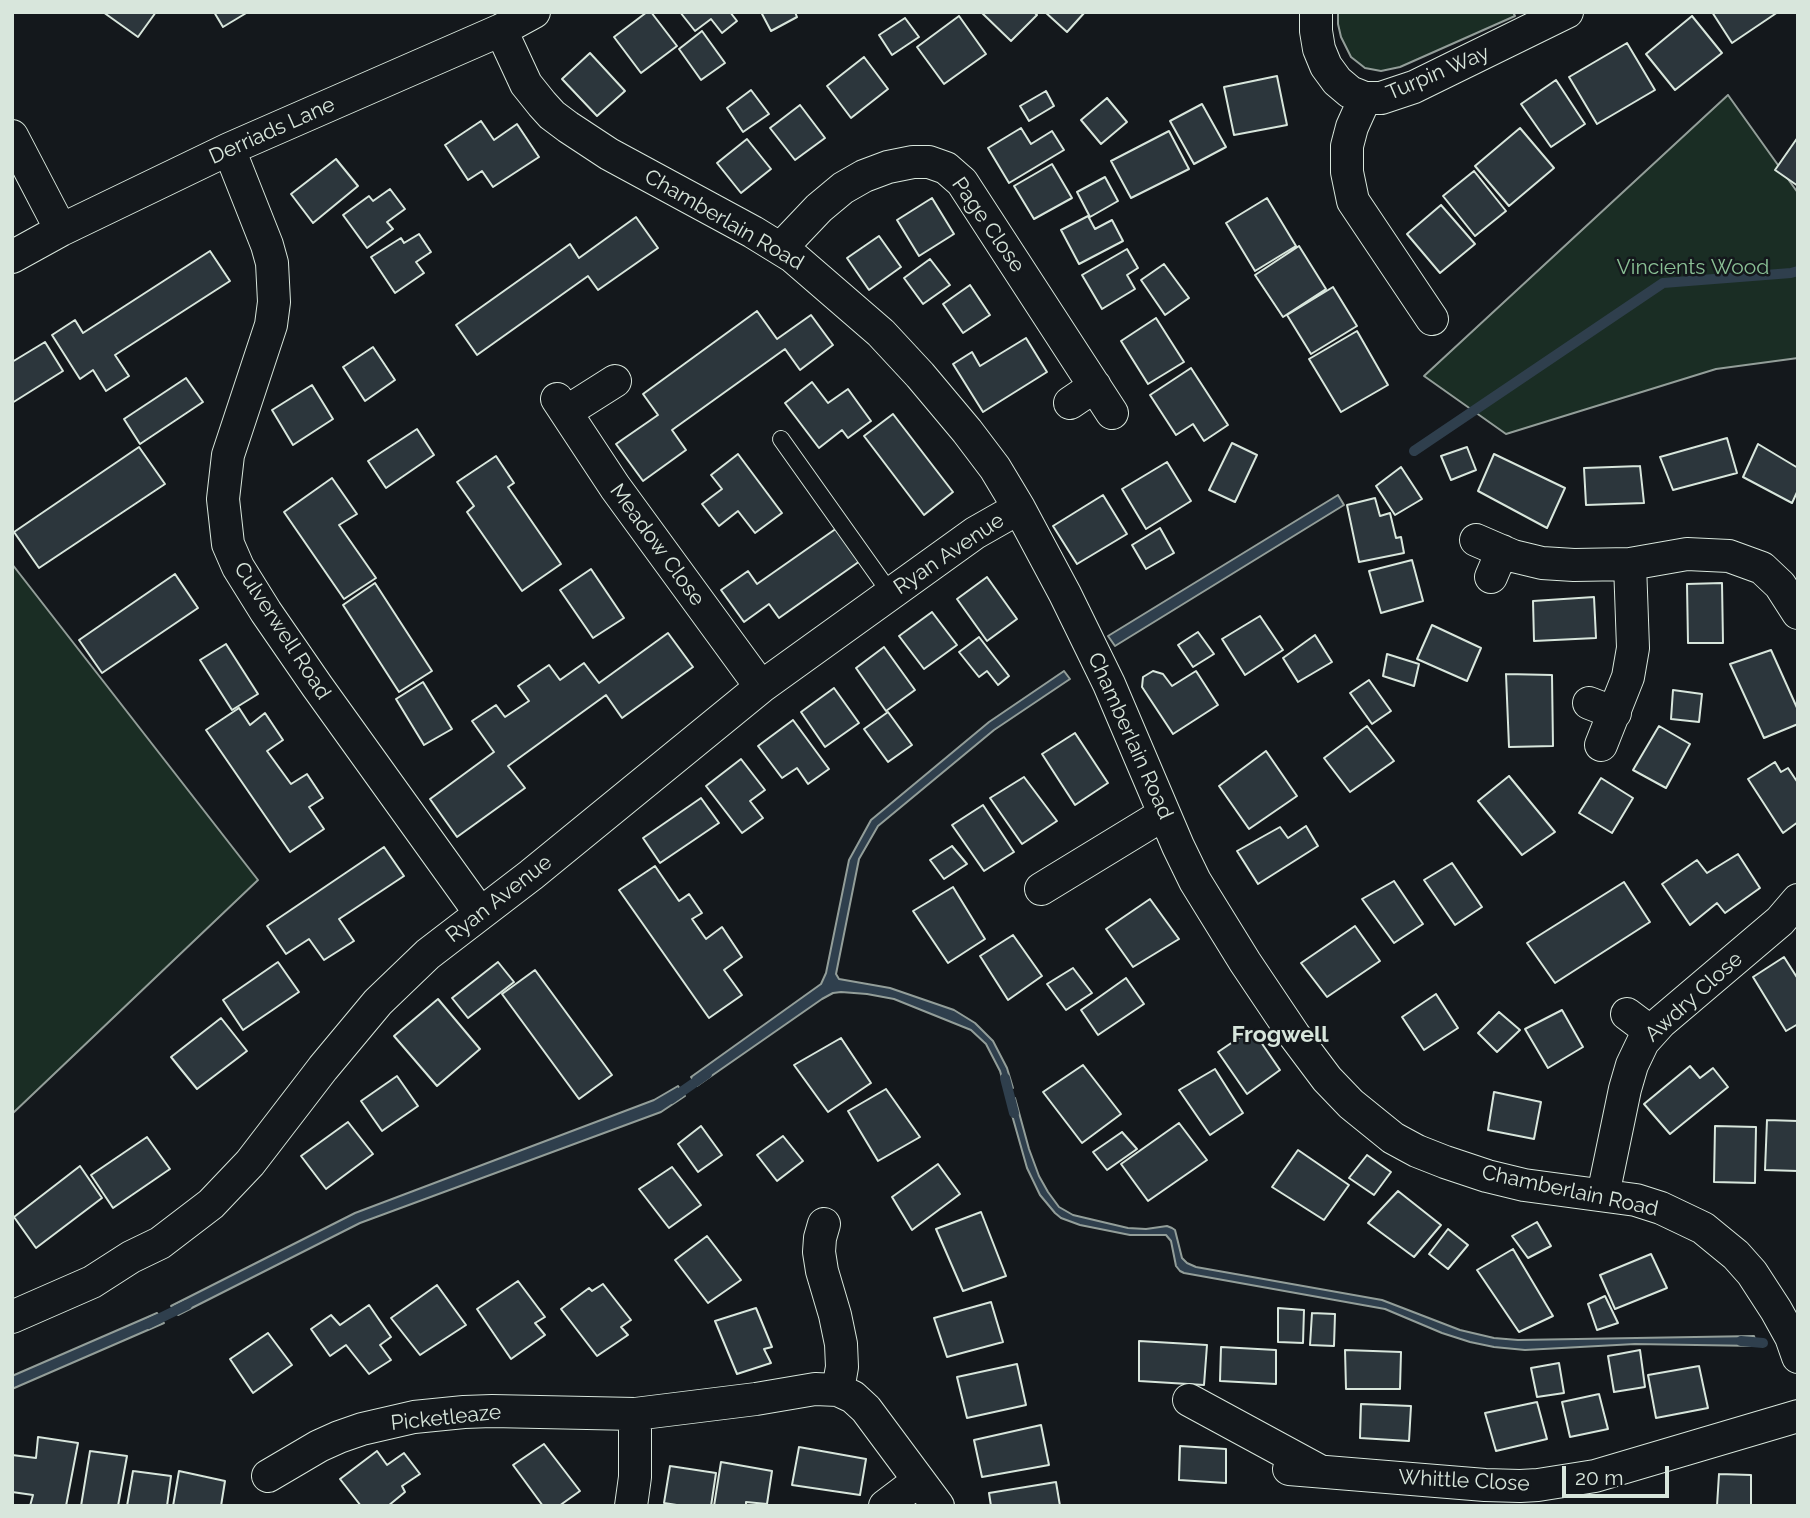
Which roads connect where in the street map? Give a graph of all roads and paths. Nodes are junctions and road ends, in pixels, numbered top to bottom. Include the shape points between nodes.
1 (534, 12) edge
2 (1316, 12) edge
3 (1567, 12) edge
4 (501, 30) junction
5 (1365, 98) junction
6 (12, 136) edge
7 (229, 149) junction
8 (61, 230) junction
9 (781, 248) junction
10 (12, 257) edge
11 (1432, 319) dead end
12 (615, 381) dead end
13 (1112, 413) dead end
14 (781, 439) dead end
15 (1019, 508) junction
16 (1490, 556) dead end
17 (1630, 564) junction
18 (891, 594) junction
19 (1798, 613) edge
20 (761, 687) junction
21 (1601, 745) dead end
22 (1164, 814) junction
23 (1041, 889) dead end
24 (1798, 900) edge
25 (480, 913) junction
26 (1602, 1195) junction
27 (824, 1224) dead end
28 (12, 1317) edge
29 (1798, 1357) edge
30 (838, 1390) junction
31 (1189, 1400) dead end
32 (635, 1414) junction
33 (1798, 1416) edge
34 (268, 1476) dead end
35 (918, 1481) junction
36 (631, 1506) edge
37 (885, 1506) edge
38 (938, 1506) edge

1 - 4 street, Derriads Lane
2 - 5 street, Turpin Way via 1319,49 1326,65 1350,92
3 - 5 street, Turpin Way via 1414,87 1381,98
4 - 7 street, Derriads Lane
4 - 9 street, Chamberlain Road via 526,85 568,127
5 - 11 street via 1347,146 1353,201
6 - 8 street
7 - 8 street, Derriads Lane
7 - 25 street, Culverwell Road via 267,244 274,302 271,325 228,455 223,499 228,544 266,612
8 - 10 street, Derriads Lane
9 - 13 street, Page Close via 825,203 863,176 913,162 946,168 962,182 1082,395
9 - 15 street, Chamberlain Road via 881,332 968,431
12 - 20 street, Meadow Close via 561,406
14 - 18 lane
15 - 18 street, Ryan Avenue via 975,533
15 - 22 street, Chamberlain Road via 1109,684
16 - 17 street via 1542,563
17 - 19 street via 1687,554 1729,556 1762,568
17 - 21 street via 1633,648 1628,677 1602,708
18 - 20 street, Ryan Avenue
20 - 25 street, Ryan Avenue
22 - 23 street via 1082,878
22 - 26 street, Chamberlain Road via 1195,881 1252,973 1327,1079 1370,1121 1417,1151 1487,1176
24 - 26 street, Awdry Close via 1770,929 1639,1023 1643,1042 1625,1089
25 - 28 street, Ryan Avenue via 378,1002 250,1163 211,1204 160,1243 92,1282
26 - 29 street, Chamberlain Road via 1661,1208 1721,1241 1764,1291
27 - 30 street via 819,1252 841,1344
30 - 32 street, Picketleaze via 815,1389
30 - 35 street via 866,1409
31 - 33 street, Whittle Close via 1304,1470 1503,1486 1555,1483 1614,1471
32 - 34 street, Picketleaze via 492,1411 414,1417 339,1437
32 - 36 street
35 - 37 street
35 - 38 street

